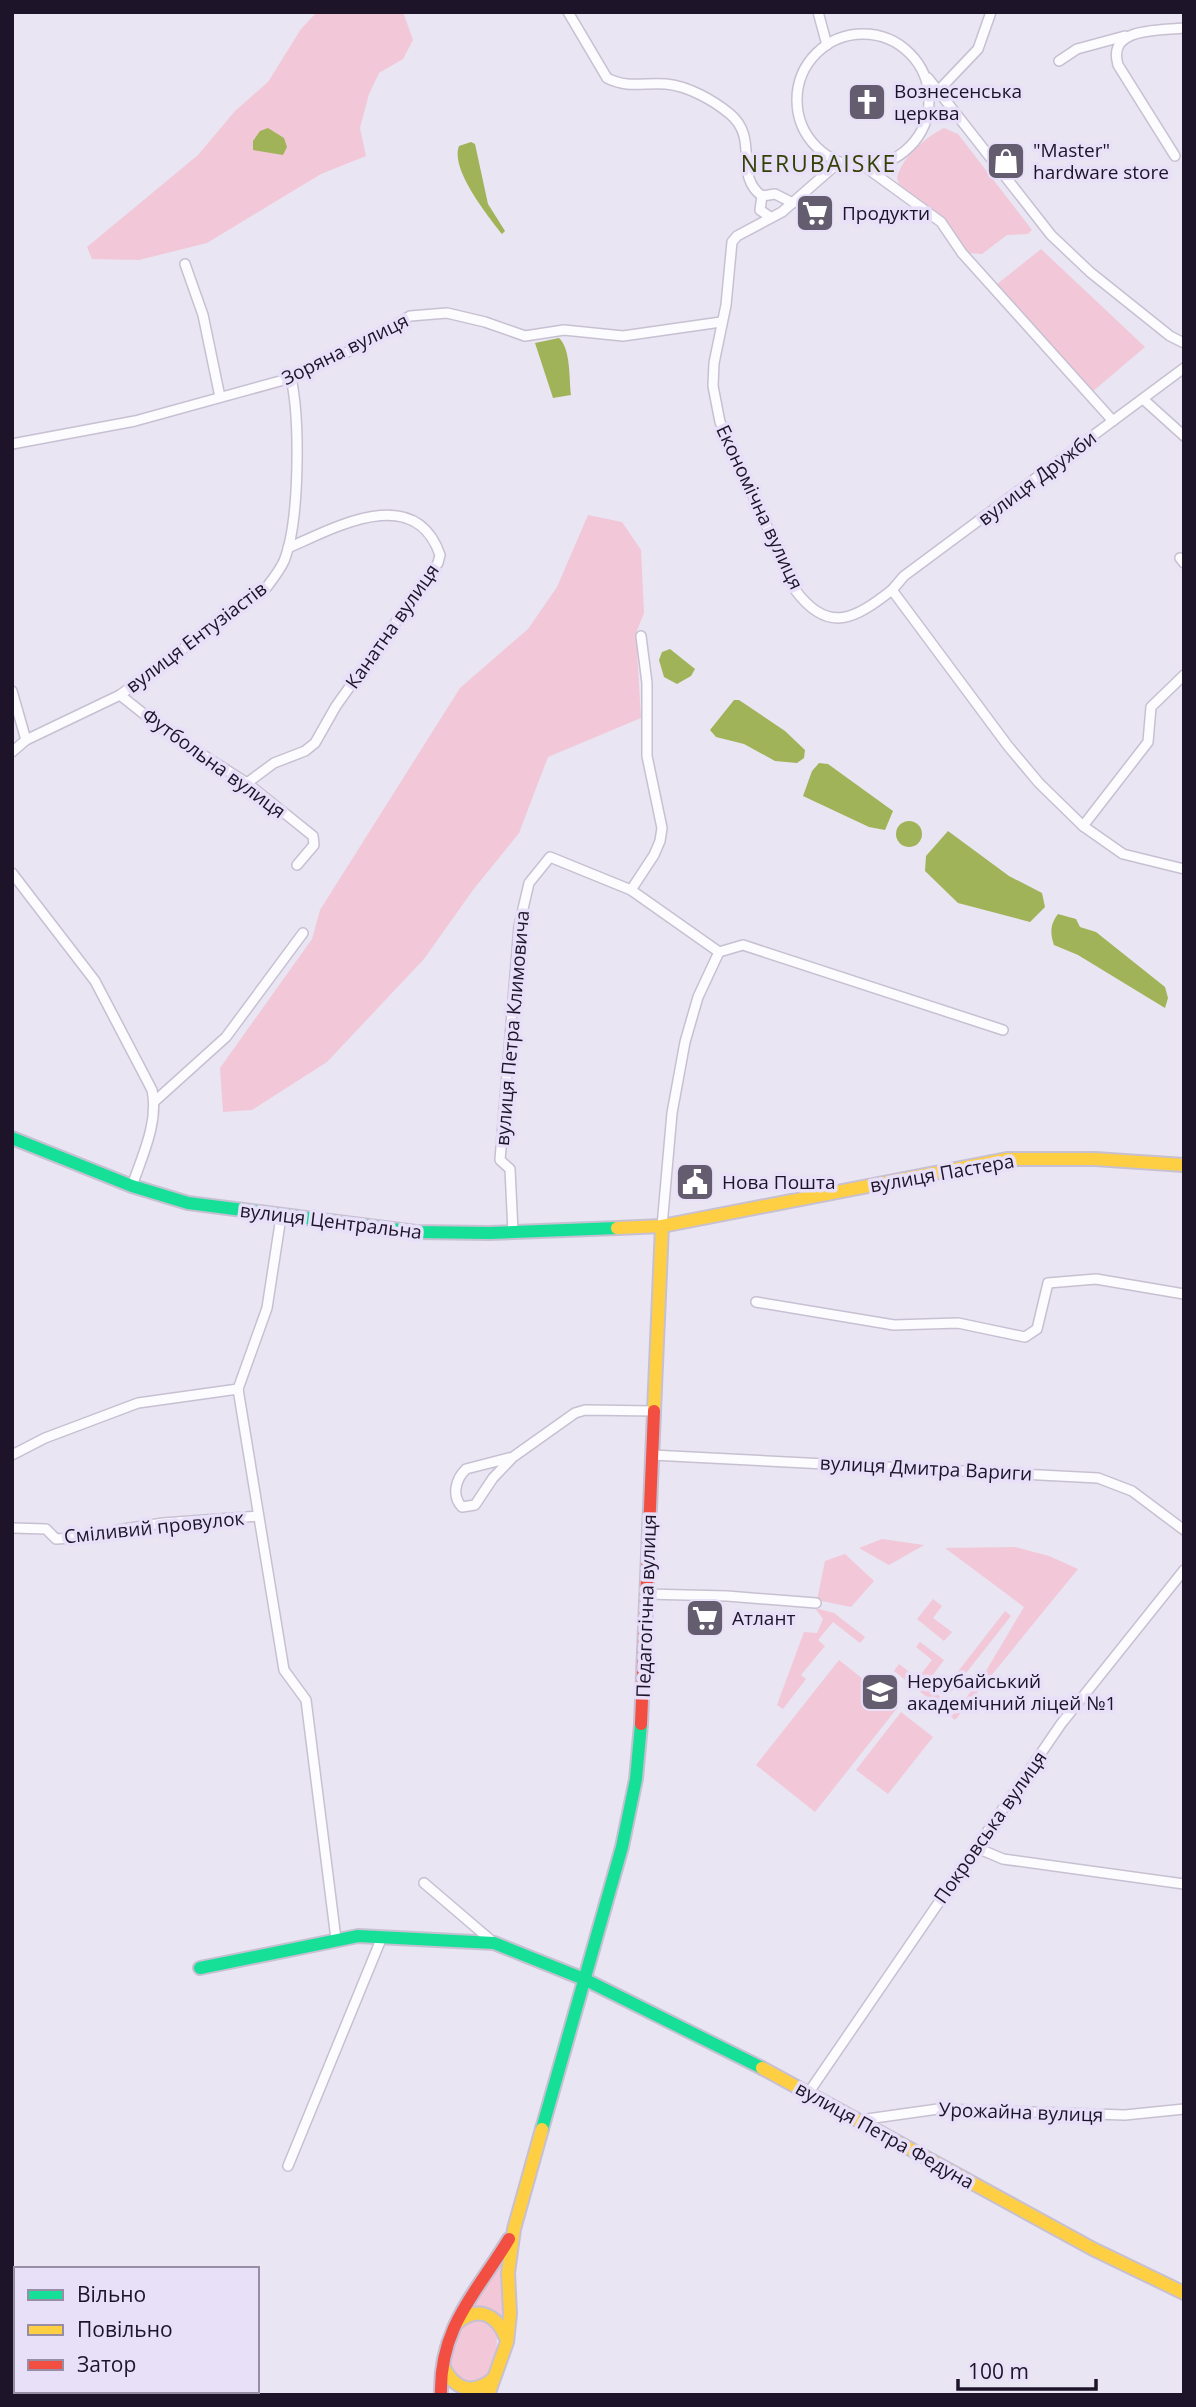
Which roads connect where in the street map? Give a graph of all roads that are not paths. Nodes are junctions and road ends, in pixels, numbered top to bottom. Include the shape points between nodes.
1 (568, 12) edge
2 (818, 12) edge
3 (991, 12) edge
4 (1184, 28) edge
5 (1127, 35) junction
6 (827, 44) junction
7 (1059, 61) dead end
8 (923, 71) junction
9 (938, 91) junction
10 (1175, 156) dead end
11 (839, 162) junction
12 (864, 166) junction
13 (762, 196) junction
14 (787, 203) junction
15 (770, 217) junction
16 (185, 264) dead end
17 (721, 322) junction
18 (1184, 343) edge
19 (1184, 368) edge
20 (291, 378) junction
21 (220, 397) junction
22 (1143, 399) junction
23 (1113, 421) junction
24 (1184, 436) edge
25 (12, 444) edge
26 (288, 548) junction
27 (892, 590) junction
28 (641, 636) dead end
29 (1184, 675) edge
30 (12, 691) edge
31 (120, 695) junction
32 (26, 740) junction
33 (14, 753) edge
34 (247, 783) junction
35 (1083, 826) junction
36 (297, 865) dead end
37 (1184, 869) edge
38 (12, 873) edge
39 (631, 890) junction
40 (303, 933) dead end
41 (719, 952) junction
42 (1003, 1030) dead end
43 (155, 1101) junction
44 (12, 1139) edge
45 (1184, 1165) edge
46 (132, 1186) junction
47 (281, 1217) junction
48 (662, 1226) junction
49 (513, 1232) junction
50 (1184, 1294) edge
51 (756, 1302) dead end
52 (238, 1390) junction
53 (654, 1411) junction
54 (12, 1455) edge
55 (652, 1455) junction
56 (513, 1457) junction
57 (258, 1516) junction
58 (12, 1528) edge
59 (1184, 1530) edge
60 (1184, 1570) edge
61 (645, 1594) junction
62 (816, 1603) dead end
63 (977, 1848) junction
64 (424, 1883) dead end
65 (1184, 1884) edge
66 (382, 1937) junction
67 (336, 1939) junction
68 (494, 1943) junction
69 (200, 1968) dead end
70 (584, 1979) junction
71 (809, 2092) junction
72 (1184, 2109) edge
73 (860, 2120) junction
74 (289, 2166) dead end
75 (514, 2229) junction
76 (1184, 2293) edge
77 (455, 2326) junction
78 (507, 2342) junction
79 (443, 2366) junction
80 (496, 2376) junction
81 (441, 2395) edge
82 (488, 2395) edge

1 - 13 street via 607,78 635,87 666,84 695,92 732,115 748,145 747,176 752,189
2 - 6 street
3 - 9 street via 978,49
4 - 5 street
5 - 7 street via 1077,49
5 - 10 street via 1118,44 1118,65
6 - 8 street via 851,34 881,36 910,53
6 - 11 street via 802,75 797,106 811,141
8 - 9 street
8 - 12 street via 929,103 919,136 895,158
9 - 18 street via 1051,235 1090,272
11 - 12 street
11 - 14 street, Економічна вулиця
12 - 23 street via 941,222 962,253
13 - 14 street via 775,194
13 - 15 street via 760,210
14 - 15 street, Економічна вулиця via 782,212
15 - 17 street, Економічна вулиця via 732,242
16 - 21 street via 203,315
17 - 20 street, Зоряна вулиця via 623,336 564,330 525,336 485,321 447,313 422,314 399,321 356,348
17 - 27 street, Економічна вулиця via 713,386 720,422 796,591 817,614 833,618 859,614
19 - 22 street, вулиця Дружби
20 - 21 street, Зоряна вулиця
20 - 26 street, вулиця Ентузіастів via 297,405
21 - 25 street, Зоряна вулиця via 135,421
22 - 23 street, вулиця Дружби
22 - 24 street
23 - 27 street, вулиця Дружби via 904,576
26 - 31 street, вулиця Ентузіастів via 266,588
26 - 34 street, Канатна вулиця via 337,527 374,516 399,515 417,524 440,555 315,743 274,762
27 - 35 street via 1008,746
28 - 39 street via 648,695 647,756 662,828 657,848
29 - 35 street via 1151,707 1148,742
30 - 32 street
31 - 32 street, вулиця Ентузіастів
31 - 34 street, Футбольна вулиця via 164,730
32 - 33 street, вулиця Ентузіастів
34 - 36 street, Футбольна вулиця via 313,836 314,845
35 - 37 street via 1123,854
38 - 43 street via 95,981 144,1071
39 - 41 street, вулиця Петра Климовича
39 - 49 street, вулиця Петра Климовича via 555,857 544,861 529,883 519,926 500,1160 510,1169
40 - 43 street via 226,1037
41 - 42 street via 743,945
41 - 48 street via 698,997 685,1042 672,1114
43 - 46 street via 152,1126
44 - 46 street, вулиця Центральна
45 - 48 street, вулиця Пастера via 1007,1159
46 - 47 street, вулиця Центральна via 188,1203
47 - 49 street, вулиця Центральна via 416,1232
47 - 52 street, Сміливий провулок via 267,1308
48 - 49 street, вулиця Центральна
48 - 53 street, Педагогічна вулиця
50 - 51 street via 1096,1279 1048,1283 1037,1329 1025,1338 958,1323 894,1325
52 - 54 street via 138,1404
52 - 57 street, Сміливий провулок
53 - 55 street, Педагогічна вулиця
53 - 56 street via 575,1413
55 - 59 street, вулиця Дмитра Вариги via 1098,1478 1132,1491
55 - 61 street, Педагогічна вулиця
56 - 56 street via 466,1469 457,1482 461,1507 475,1504
57 - 58 street, Сміливий провулок via 163,1523 80,1538 56,1539 46,1529
57 - 67 street, Сміливий провулок via 284,1670 306,1700
60 - 63 street, Покровська вулиця via 1061,1724
61 - 62 street
61 - 70 street, Педагогічна вулиця via 636,1779 622,1847
63 - 65 street via 1003,1860
63 - 71 street, Покровська вулиця
64 - 68 street
66 - 67 street, вулиця Петра Федуна
66 - 68 street, вулиця Петра Федуна
66 - 74 street
67 - 69 street, вулиця Петра Федуна
68 - 70 street, вулиця Петра Федуна
70 - 71 street, вулиця Петра Федуна
70 - 75 street, Педагогічна вулиця
71 - 73 street, вулиця Петра Федуна
72 - 73 street, Урожайна вулиця via 1125,2115 938,2109
73 - 76 street, вулиця Петра Федуна via 1093,2249
75 - 77 street
75 - 78 street
77 - 78 street via 472,2312 488,2313 499,2322
77 - 79 street
78 - 80 street
79 - 80 street via 452,2383 467,2390 485,2387
79 - 81 street
80 - 82 street

